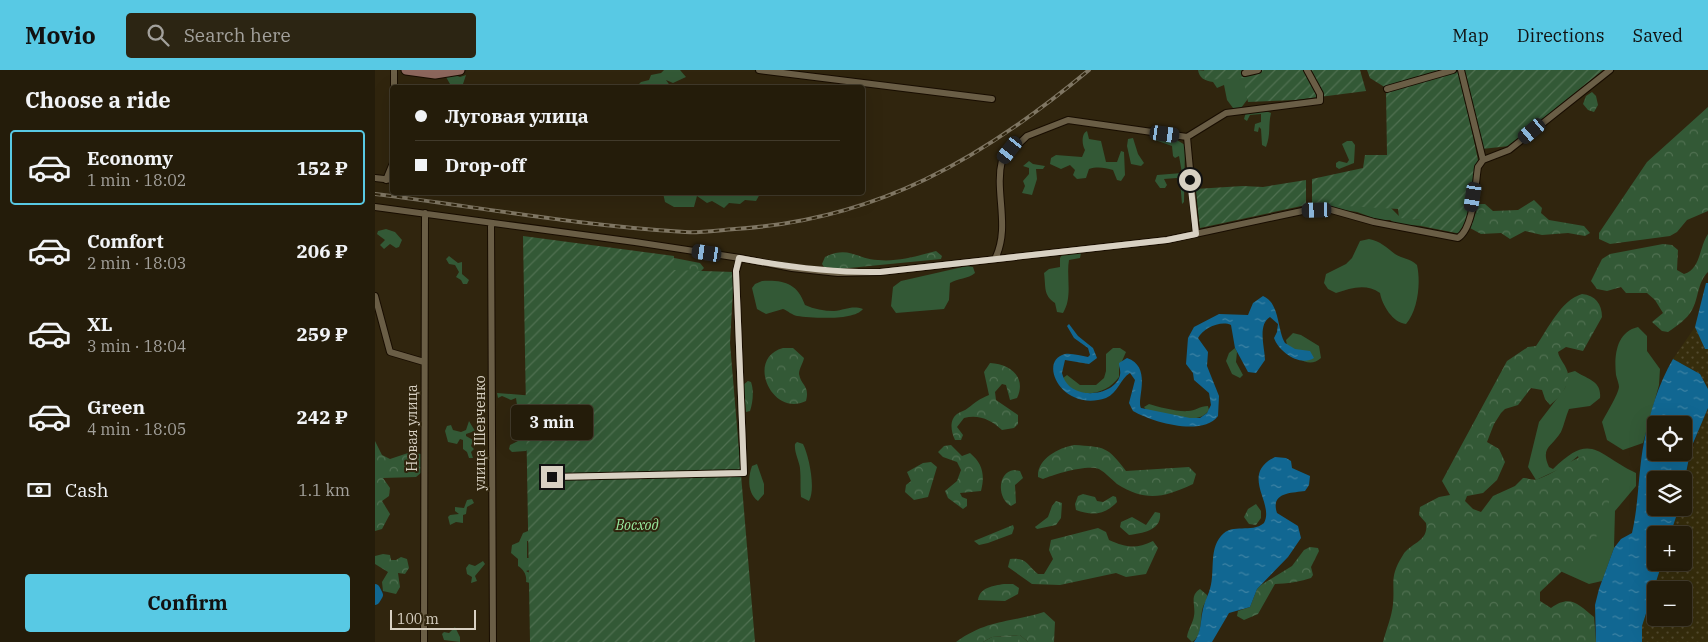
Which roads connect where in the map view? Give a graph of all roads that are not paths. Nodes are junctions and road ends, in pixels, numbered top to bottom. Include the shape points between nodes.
1 (394, 70) edge
2 (406, 70) edge
3 (460, 70) edge
4 (759, 70) edge
5 (1258, 70) edge
6 (1307, 70) edge
7 (1453, 70) edge
8 (1461, 70) edge
9 (1610, 70) edge
10 (1245, 73) dead end
11 (394, 85) edge
12 (1387, 89) dead end
13 (992, 99) dead end
14 (1187, 137) junction
15 (1483, 160) junction
16 (375, 178) edge
17 (389, 180) edge
18 (375, 207) edge
19 (425, 213) junction
20 (491, 224) junction
21 (1196, 234) junction
22 (739, 258) junction
23 (995, 259) junction
24 (375, 296) edge
25 (425, 362) junction
26 (552, 477) dead end
27 (424, 642) edge
28 (493, 642) edge

1 - 11 street
2 - 3 street via 435,74
4 - 13 street
5 - 10 street
6 - 14 street via 1320,94 1320,101 1226,113
7 - 12 street
8 - 15 street
9 - 15 street via 1509,150
14 - 21 street
14 - 23 street via 1068,120 1027,136 1002,160 1000,187 1004,211
15 - 21 street via 1478,167 1469,225 1458,238 1373,222 1327,209 1292,212
16 - 17 street
18 - 19 street
19 - 20 street
19 - 25 street, Новая улица
20 - 22 street
20 - 28 street, улица Шевченко
21 - 23 street
22 - 23 street via 838,273 880,272
22 - 26 street via 736,271 744,473
24 - 25 street via 390,352
25 - 27 street, Новая улица

